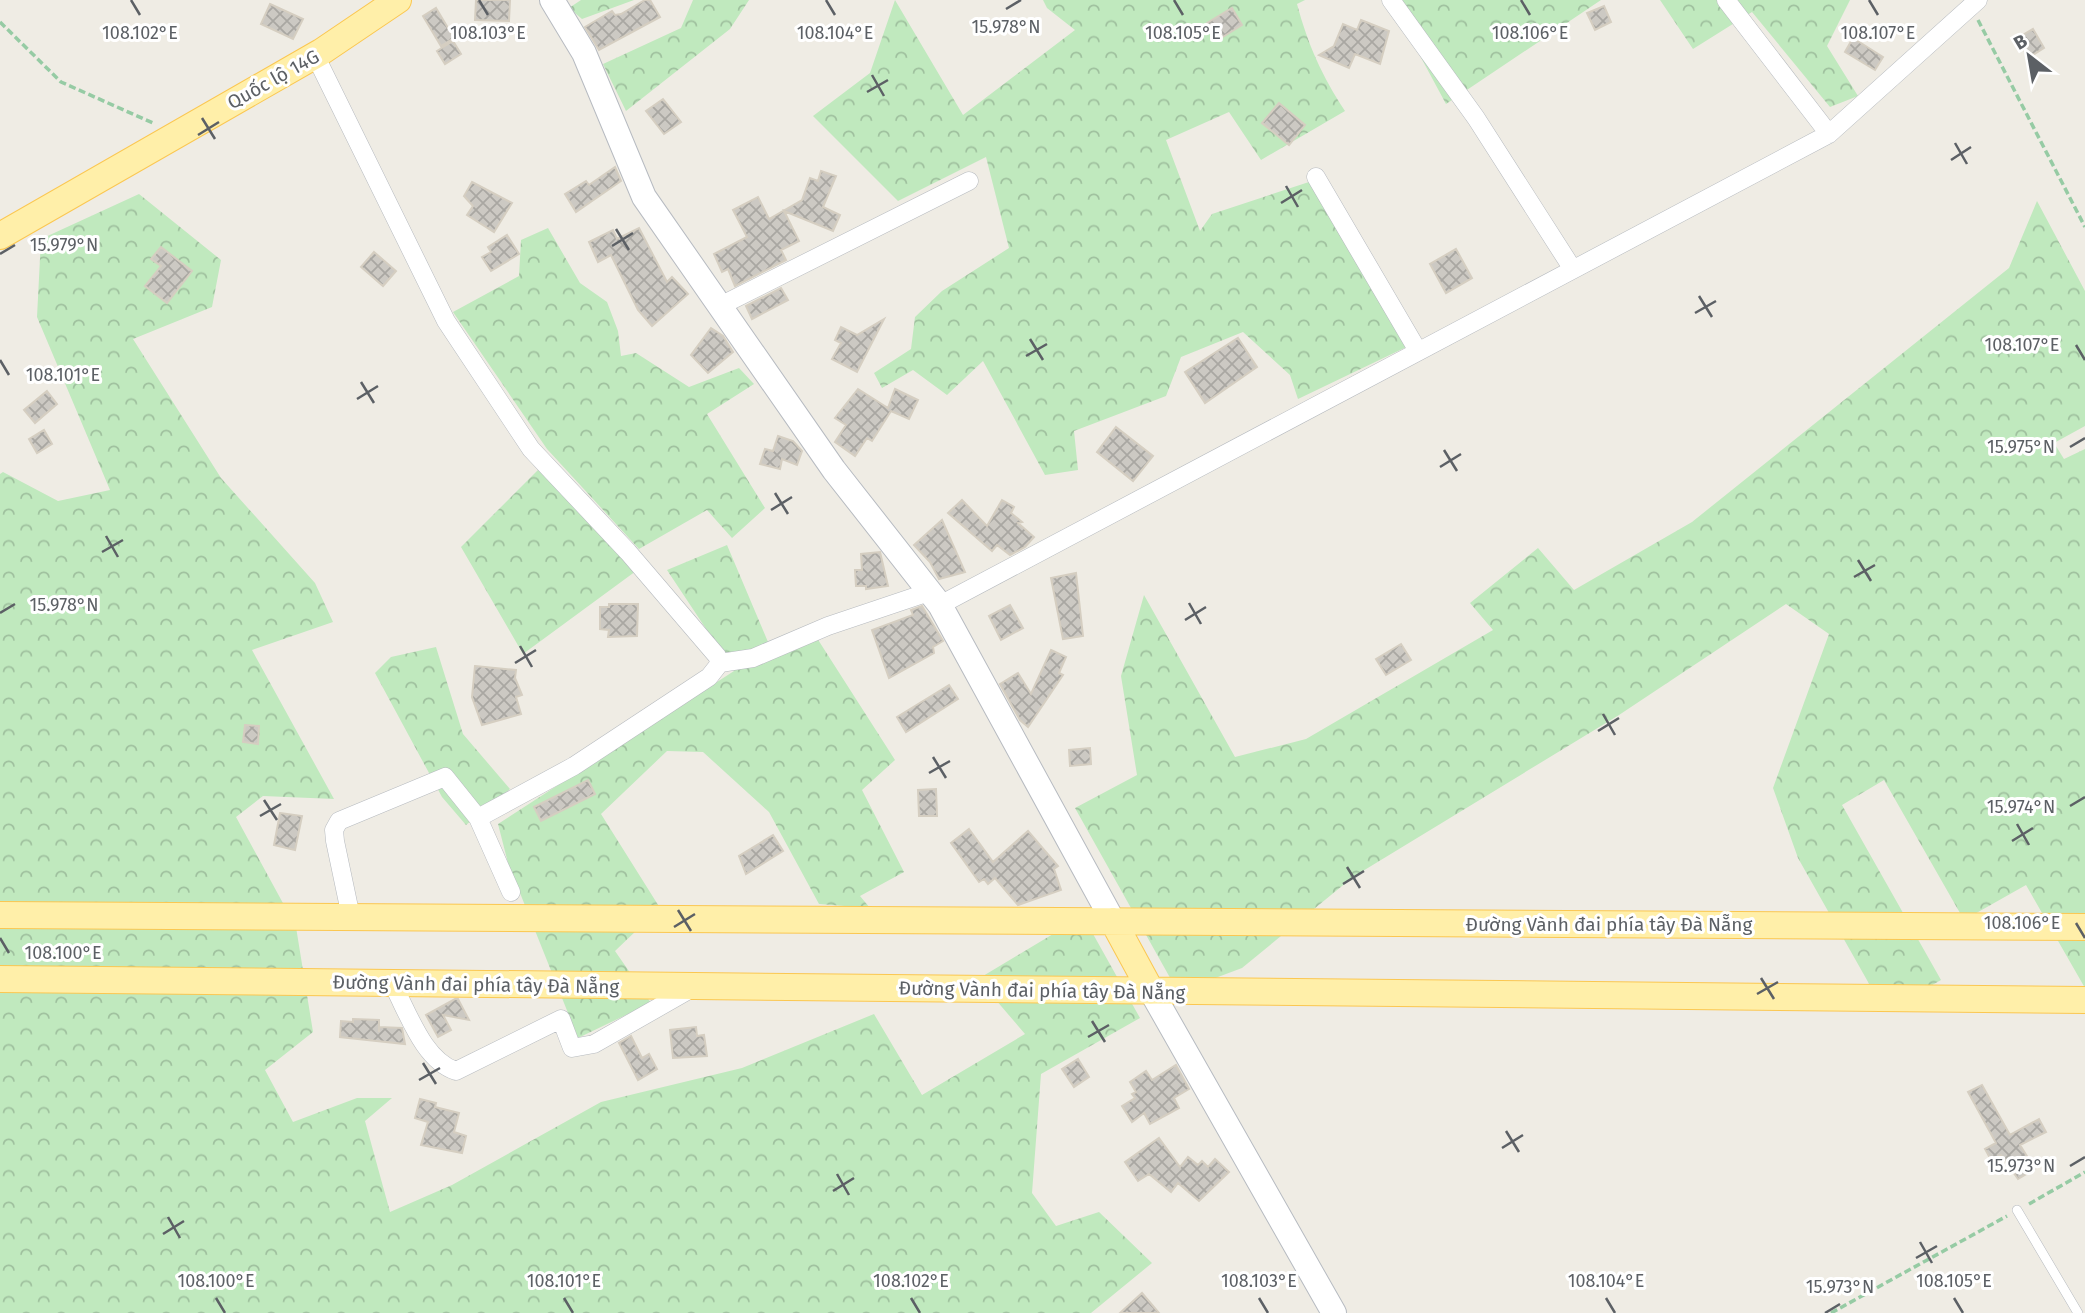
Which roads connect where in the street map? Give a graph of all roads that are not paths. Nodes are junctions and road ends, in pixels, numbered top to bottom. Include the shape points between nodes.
1 (398, 0) edge
2 (552, 0) edge
3 (1391, 0) edge
4 (1726, 0) edge
5 (1974, 3) edge
6 (316, 55) junction
7 (1829, 134) junction
8 (1315, 177) dead end
9 (969, 181) dead end
10 (0, 236) edge
11 (1572, 268) junction
12 (720, 306) junction
13 (1419, 351) junction
14 (934, 599) junction
15 (720, 663) junction
16 (478, 818) junction
17 (511, 892) dead end
18 (0, 915) edge
19 (351, 917) junction
20 (1113, 921) junction
21 (2085, 927) edge
22 (0, 979) edge
23 (392, 983) junction
24 (696, 986) junction
25 (1151, 991) junction
26 (2085, 1000) edge
27 (2017, 1210) road end
28 (1334, 1313) edge
29 (2078, 1313) edge

1 - 6 main road, Quốc lộ 14G
2 - 12 street via 584,53 644,197
3 - 11 street via 1476,118
4 - 7 street
5 - 7 street
6 - 10 main road, Quốc lộ 14G
6 - 15 street via 446,321 531,449 628,552
7 - 11 street
8 - 13 street
9 - 12 street
11 - 13 street
12 - 14 street via 834,470
13 - 14 street
14 - 15 street via 828,626 753,658
14 - 20 street
15 - 16 street via 709,677 574,766
16 - 17 street
16 - 19 street via 445,776 339,821 335,841
18 - 19 main road, Đường Vành đai phía tây Đà Nẵng
19 - 20 main road, Đường Vành đai phía tây Đà Nẵng
20 - 21 main road, Đường Vành đai phía tây Đà Nẵng
20 - 25 main road
22 - 23 main road, Đường Vành đai phía tây Đà Nẵng
23 - 24 main road, Đường Vành đai phía tây Đà Nẵng
23 - 24 street via 431,1055 456,1071 561,1019 572,1048 594,1044
24 - 25 main road, Đường Vành đai phía tây Đà Nẵng
25 - 26 main road, Đường Vành đai phía tây Đà Nẵng
25 - 28 street
27 - 29 lane

